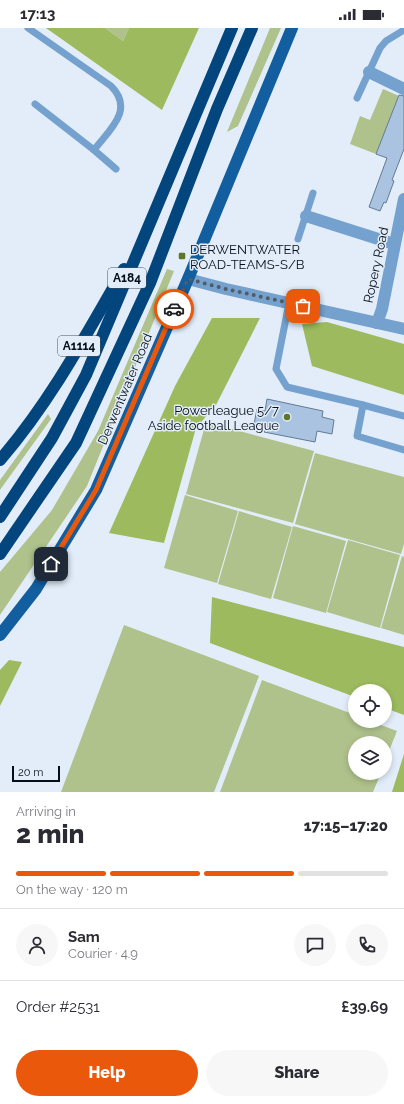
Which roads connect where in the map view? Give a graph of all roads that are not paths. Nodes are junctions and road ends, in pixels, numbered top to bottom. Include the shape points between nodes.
1 (28, 28) edge
2 (232, 28) edge
3 (252, 28) edge
4 (292, 28) edge
5 (404, 30) edge
6 (369, 72) junction
7 (404, 89) edge
8 (358, 98) dead end
9 (35, 104) dead end
10 (94, 150) junction
11 (116, 169) dead end
12 (313, 193) dead end
13 (404, 199) edge
14 (403, 213) edge
15 (306, 216) junction
16 (149, 226) junction
17 (298, 239) dead end
18 (394, 244) junction
19 (188, 279) junction
20 (289, 303) junction
21 (376, 323) junction
22 (404, 329) edge
23 (364, 405) junction
24 (404, 416) edge
25 (404, 450) edge
26 (0, 460) edge
27 (0, 517) edge
28 (0, 554) edge
29 (0, 635) edge

1 - 10 lane via 111,86 119,97 120,115
2 - 16 highway, A184
3 - 28 highway, A184 via 217,109 150,283 76,443
4 - 19 main road, Derwentwater Road
5 - 6 lane via 380,48
6 - 7 street
6 - 8 lane
9 - 10 lane
10 - 11 lane
12 - 15 lane
13 - 14 street, Ropery Road
14 - 18 street, Ropery Road
15 - 17 lane
15 - 18 street
16 - 26 highway, A1114 via 58,382 19,438
16 - 27 highway, A184 via 86,375 52,438
18 - 21 street, Ropery Road via 382,309
19 - 20 street, Ropery Road
19 - 29 main road, Derwentwater Road via 96,490 36,589
20 - 21 street, Ropery Road
20 - 23 lane via 276,369 287,387
21 - 22 street, Ropery Road
23 - 24 lane
23 - 25 lane via 357,436

